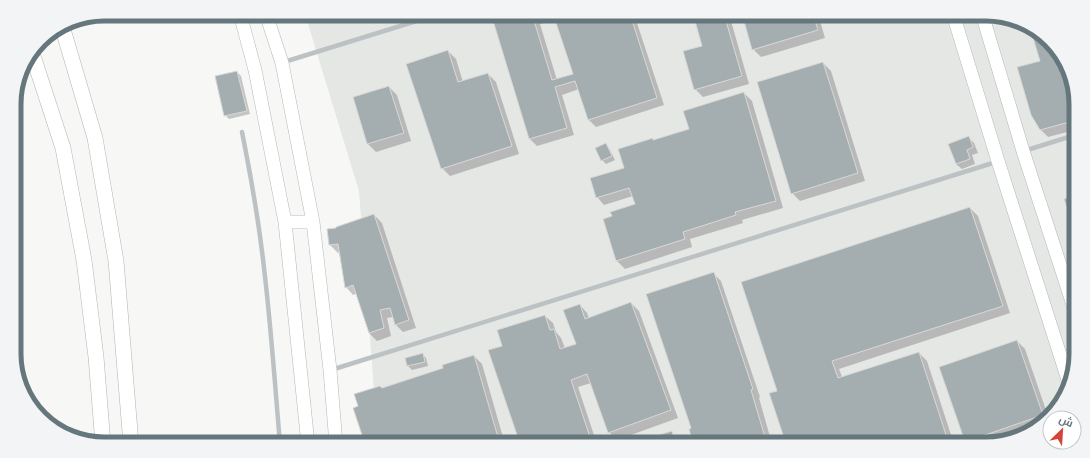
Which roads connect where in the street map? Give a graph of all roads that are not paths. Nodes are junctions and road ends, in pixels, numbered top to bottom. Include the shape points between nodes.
1 (242, 21) edge
2 (268, 21) edge
3 (417, 21) edge
4 (955, 21) edge
5 (984, 21) edge
6 (64, 32) edge
7 (34, 60) edge
8 (282, 63) junction
9 (242, 132) dead end
10 (1069, 137) edge
11 (1023, 151) junction
12 (998, 161) junction
13 (285, 222) junction
14 (313, 222) junction
15 (1069, 292) edge
16 (330, 370) junction
17 (1066, 374) edge
18 (102, 437) edge
19 (130, 437) edge
20 (279, 437) edge
21 (307, 437) edge
22 (335, 437) edge

1 - 13 street via 256,70
2 - 8 street
3 - 8 lane
4 - 12 street
5 - 11 street
6 - 19 main road via 95,138 116,261
7 - 18 main road via 63,148 84,260 96,356
8 - 14 street
9 - 20 lane via 264,267
10 - 11 lane
11 - 15 street
12 - 16 lane
12 - 17 street
13 - 14 street
13 - 21 street
14 - 16 street
16 - 22 street

